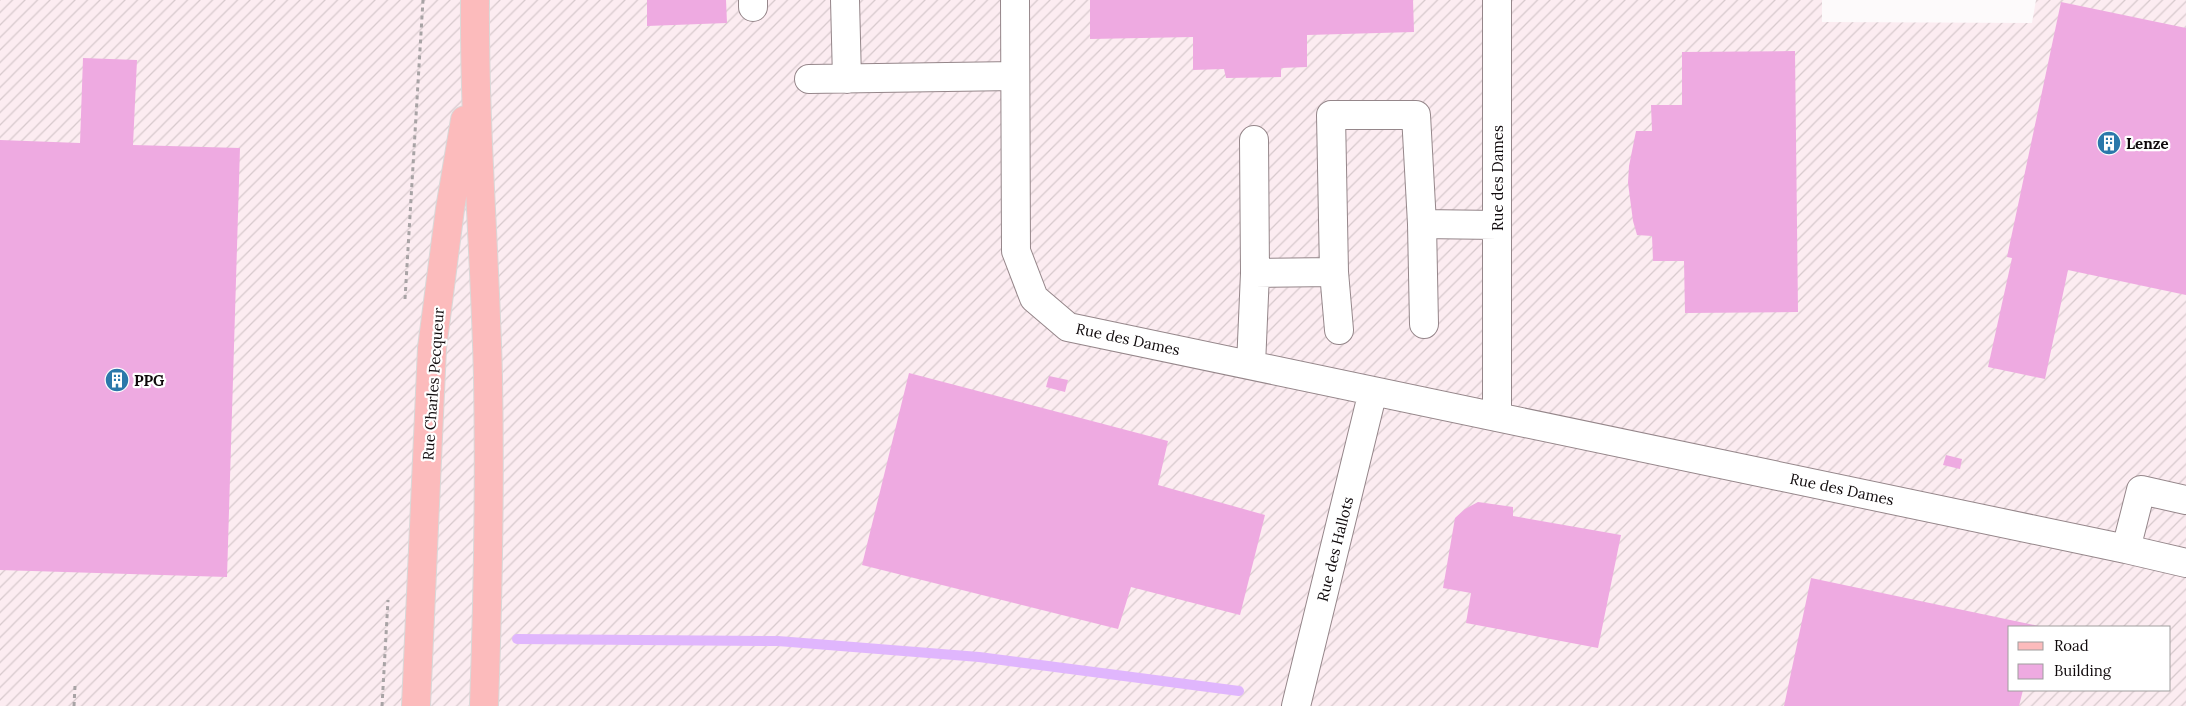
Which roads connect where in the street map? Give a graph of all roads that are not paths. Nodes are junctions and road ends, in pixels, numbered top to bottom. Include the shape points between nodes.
1 (475, 0) edge
2 (845, 0) edge
3 (1015, 0) edge
4 (1497, 0) edge
5 (474, 64) junction
6 (1015, 76) junction
7 (847, 78) junction
8 (809, 79) dead end
9 (1254, 140) dead end
10 (1422, 224) junction
11 (1497, 225) junction
12 (1334, 272) junction
13 (1254, 273) junction
14 (1424, 324) dead end
15 (1338, 330) dead end
16 (1251, 366) junction
17 (1373, 391) junction
18 (1497, 417) junction
19 (2186, 500) edge
20 (2126, 549) junction
21 (2186, 563) edge
22 (416, 706) edge
23 (484, 706) edge
24 (1296, 706) edge

1 - 5 main road, Rue Charles Pecqueur
2 - 7 street
3 - 6 street, Rue des Dames
4 - 11 street, Rue des Dames
5 - 22 main road, Rue Charles Pecqueur via 450,209 432,348
5 - 23 main road, Rue Charles Pecqueur via 488,376 489,558
6 - 7 street
6 - 16 street, Rue des Dames via 1016,251 1034,298 1068,327
7 - 8 street
9 - 13 street
10 - 11 street
10 - 12 street via 1416,115 1331,115
10 - 14 street
11 - 18 street, Rue des Dames
12 - 13 street
12 - 15 street
13 - 16 street
16 - 17 street, Rue des Dames
17 - 18 street, Rue des Dames
17 - 24 street, Rue des Hallots
18 - 20 street, Rue des Dames
19 - 20 street via 2141,490
20 - 21 street, Rue des Dames

